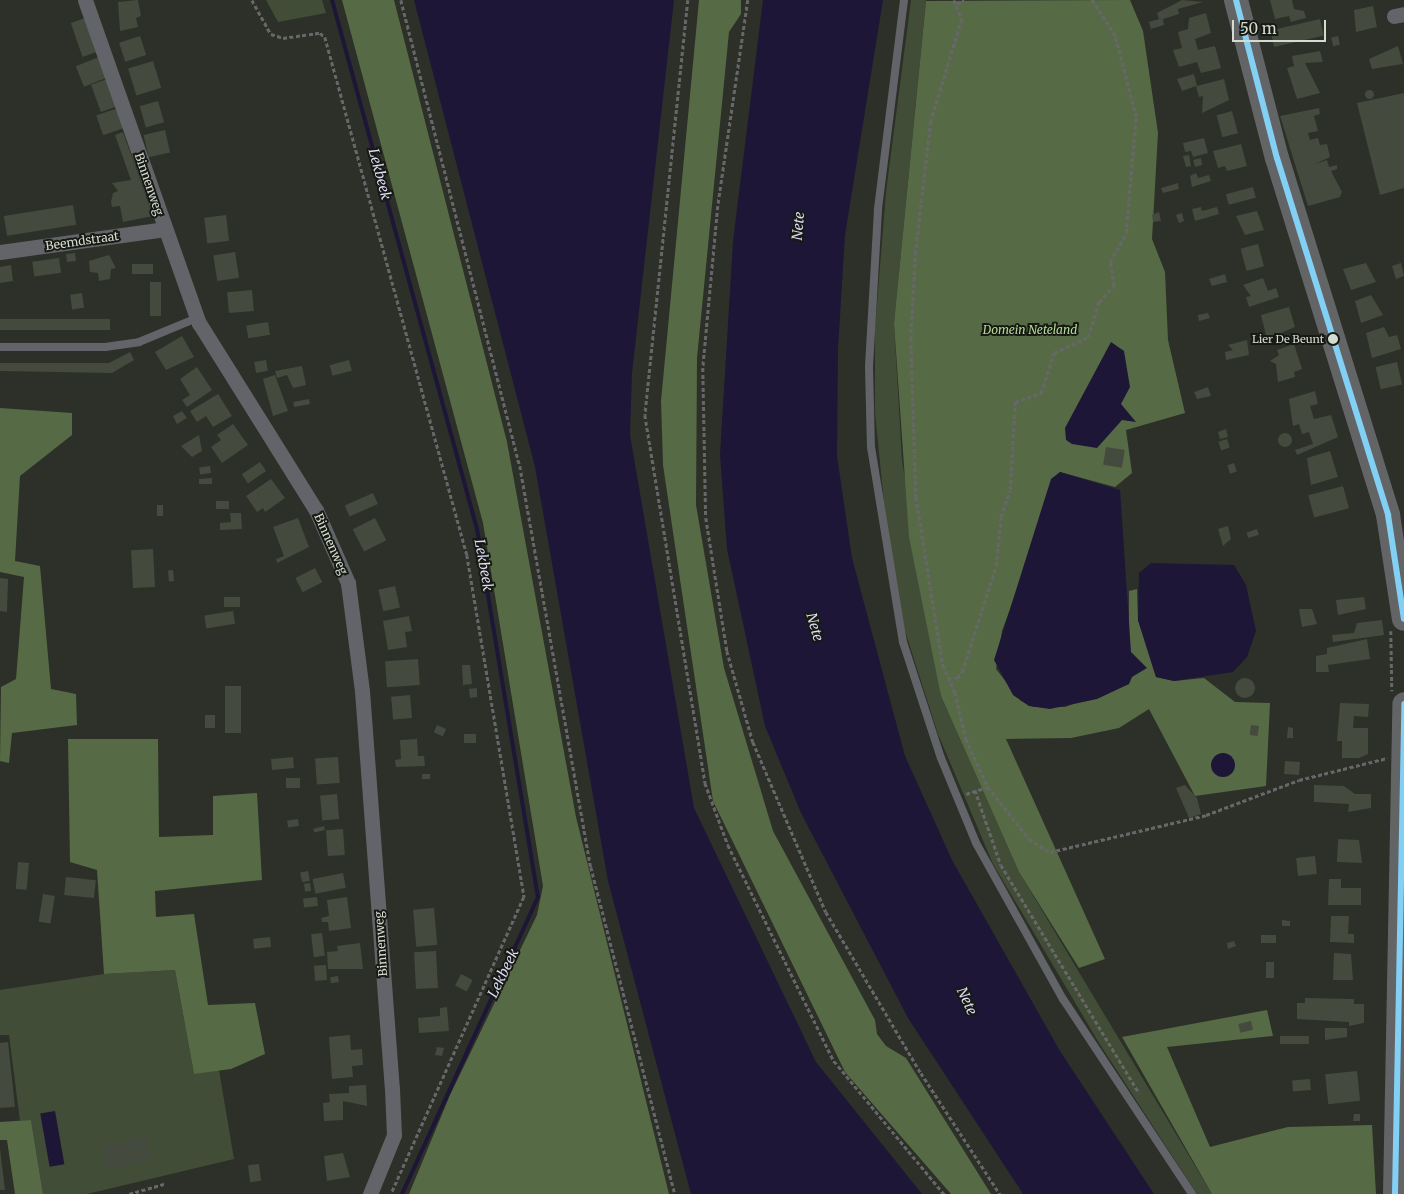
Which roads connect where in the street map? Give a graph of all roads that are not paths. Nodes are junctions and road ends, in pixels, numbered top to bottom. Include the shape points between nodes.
1 (85, 0) edge
2 (904, 0) edge
3 (1236, 0) edge
4 (165, 229) junction
5 (0, 252) edge
6 (197, 318) junction
7 (0, 347) edge
8 (1396, 513) edge
9 (1397, 621) edge
10 (1398, 703) edge
11 (370, 1194) edge
12 (1192, 1194) edge
13 (1395, 1194) edge

1 - 4 street, Binnenweg
2 - 12 lane via 878,210 869,367 870,447 903,642 938,749 976,843 1063,999
3 - 8 main road via 1277,158
4 - 5 street, Beemdstraat
4 - 6 street, Binnenweg
6 - 7 lane via 139,342 106,347
6 - 11 street, Binnenweg via 316,510 348,583 362,691 394,1135
8 - 9 main road
10 - 13 main road

